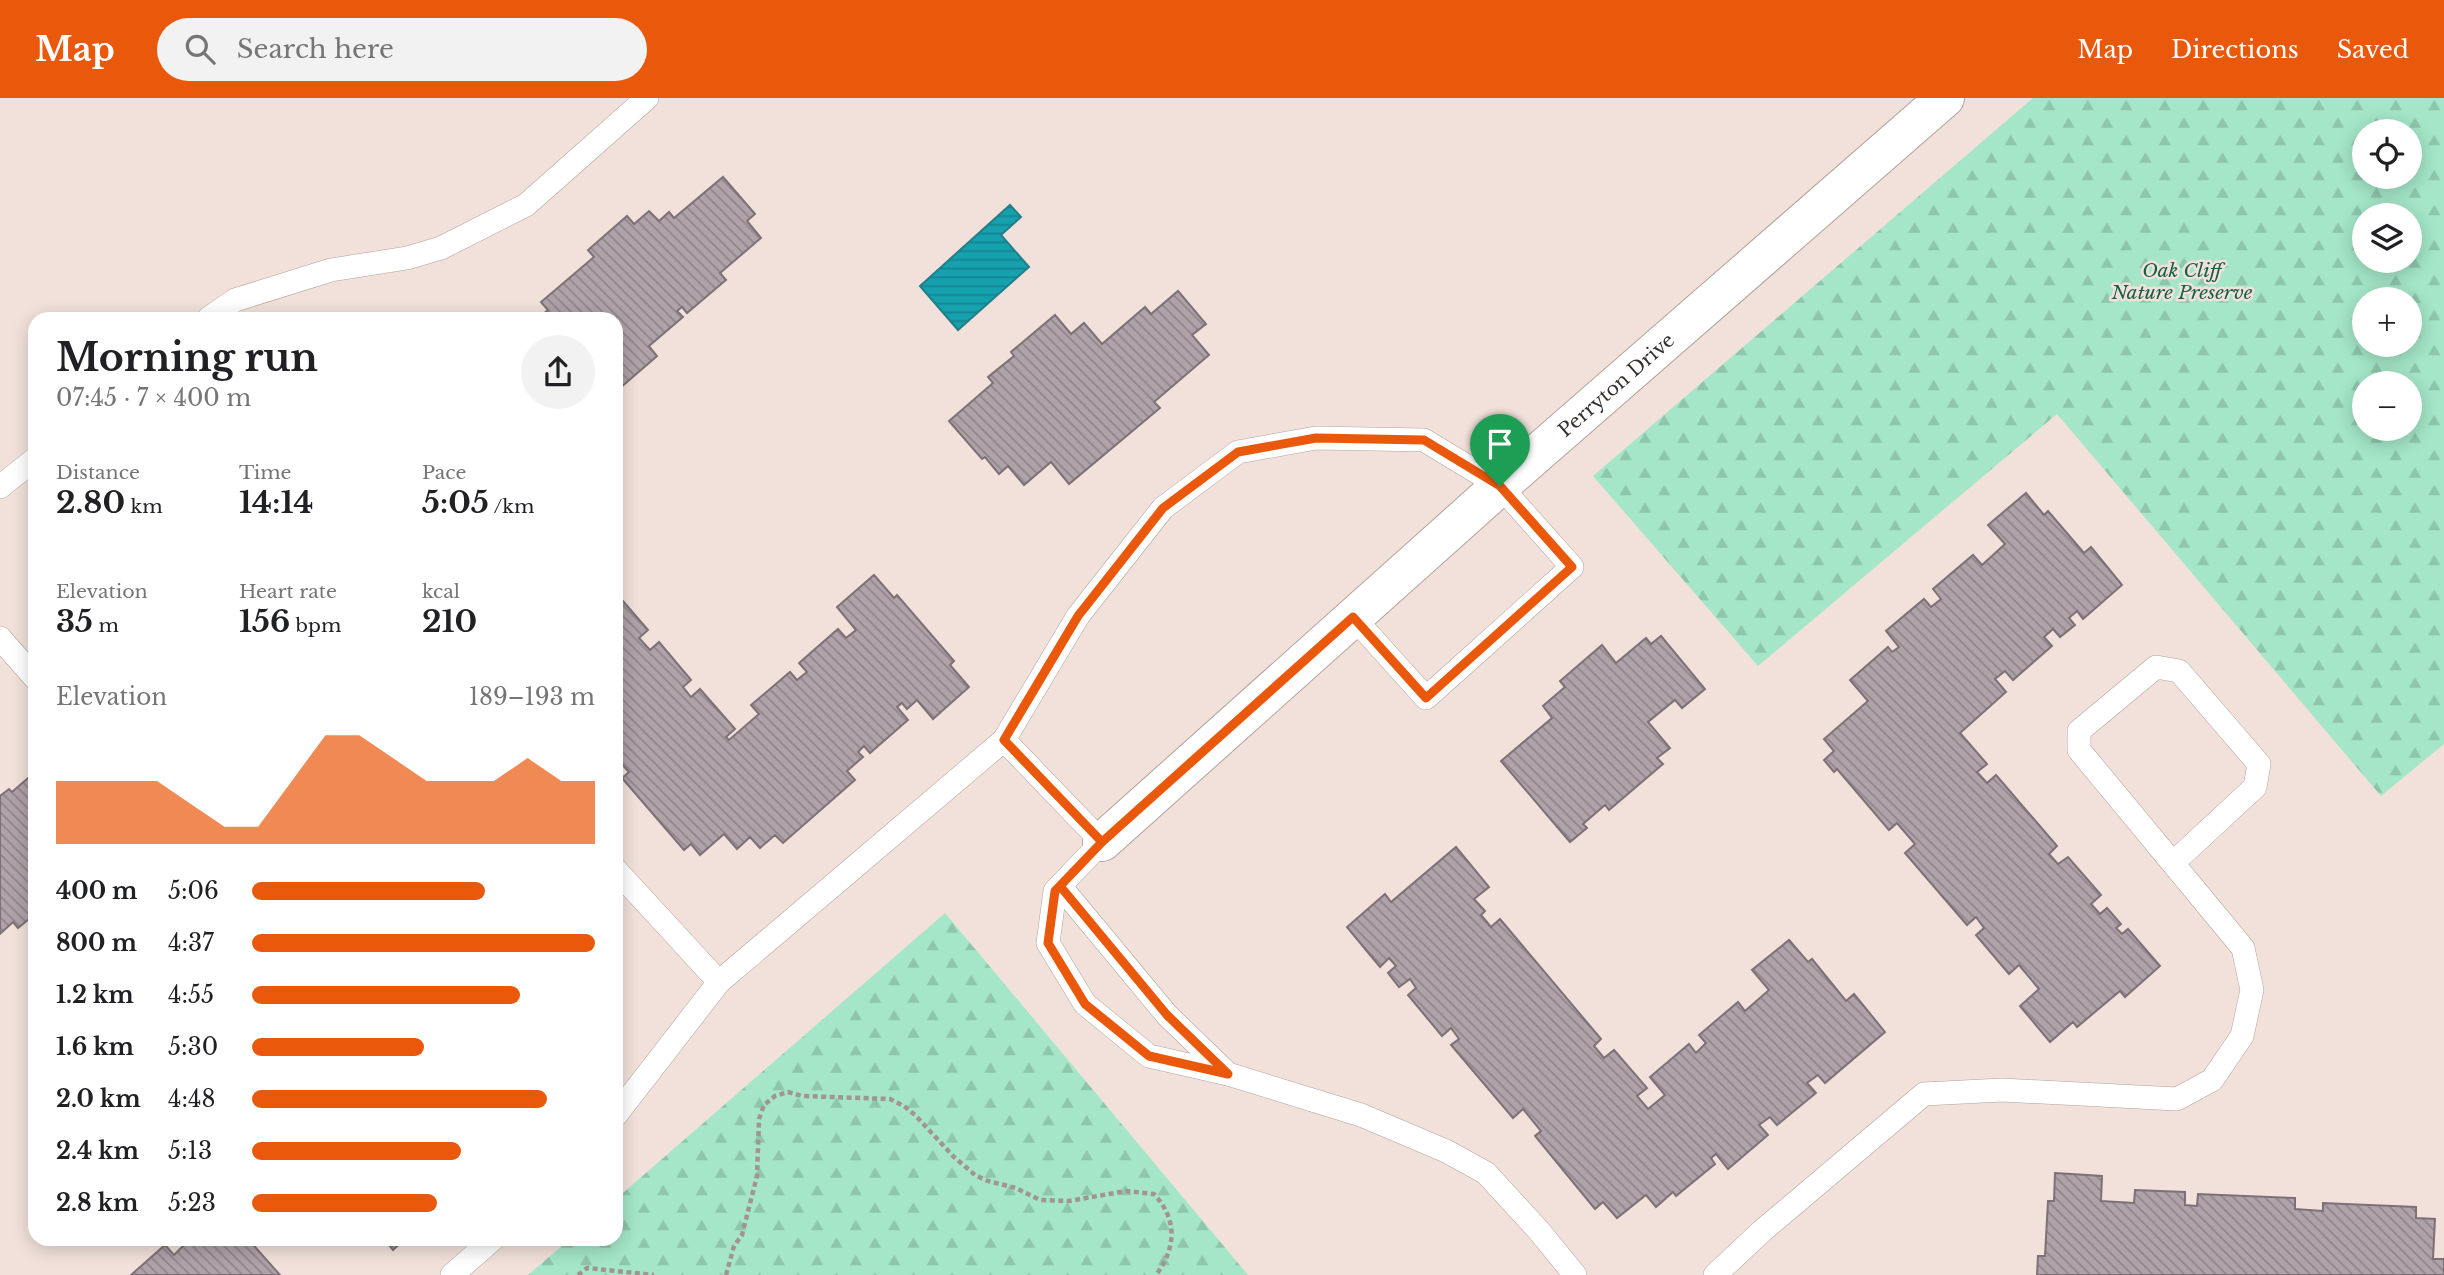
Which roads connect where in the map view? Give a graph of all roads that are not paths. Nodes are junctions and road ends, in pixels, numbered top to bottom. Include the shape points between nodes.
1 (647, 98) edge
2 (1945, 98) edge
3 (218, 312) edge
4 (28, 465) edge
5 (1500, 486) junction
6 (0, 487) edge
7 (1353, 617) junction
8 (0, 638) edge
9 (28, 670) edge
10 (1004, 740) junction
11 (1102, 842) junction
12 (2173, 863) junction
13 (623, 878) edge
14 (1060, 886) junction
15 (719, 982) junction
16 (1228, 1074) junction
17 (623, 1106) edge
18 (485, 1246) edge
19 (452, 1275) edge
20 (1575, 1275) edge
21 (1715, 1275) edge

1 - 3 lane via 526,205 453,242 407,258 331,270 235,300
2 - 5 street, Perryton Drive
4 - 6 lane
5 - 7 street, Perryton Drive
5 - 7 lane via 1572,567 1426,698
5 - 10 lane via 1424,440 1316,438 1238,452 1163,508 1078,616
7 - 11 street, Perryton Drive
8 - 9 lane
10 - 11 lane
10 - 15 lane
11 - 14 lane
12 - 12 lane via 2079,750 2079,731 2156,667 2179,671 2259,764 2255,787
12 - 21 lane via 2243,948 2252,989 2242,1036 2213,1080 2177,1099 2002,1090 1924,1094
13 - 15 lane
14 - 16 lane via 1167,1015
14 - 16 lane via 1055,891 1048,943 1085,1004 1149,1056
15 - 17 lane
16 - 20 lane via 1361,1115 1446,1150 1486,1173
18 - 19 lane

